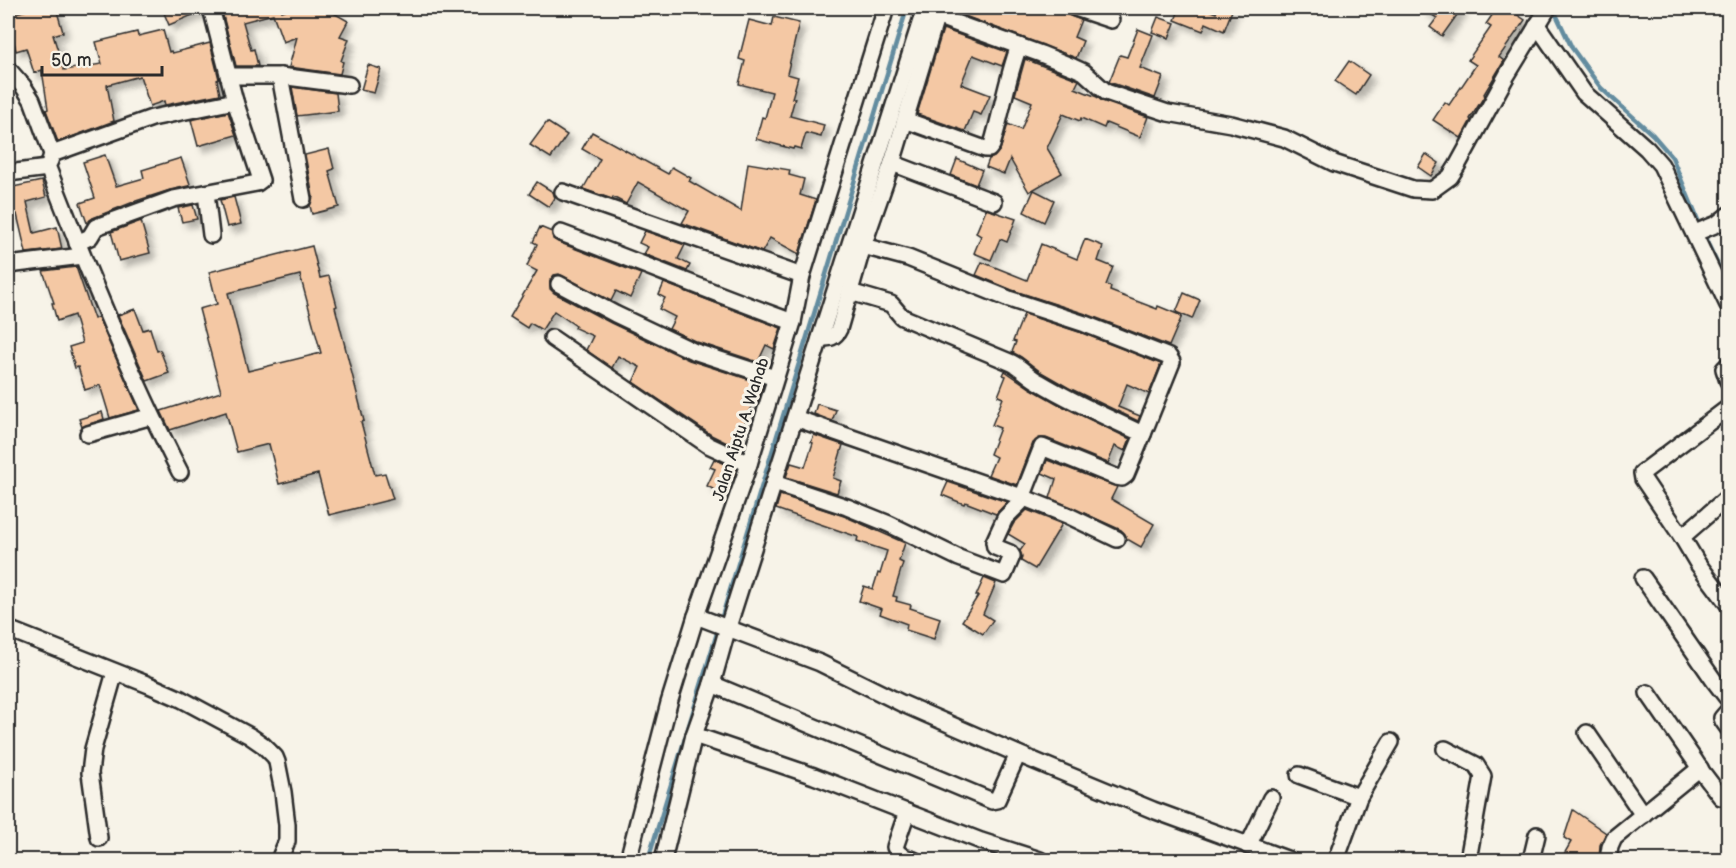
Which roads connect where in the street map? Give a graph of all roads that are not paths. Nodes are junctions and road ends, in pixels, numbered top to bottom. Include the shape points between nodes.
1 (211, 8) edge
2 (886, 8) edge
3 (1075, 8) edge
4 (1547, 8) edge
5 (933, 10) edge
6 (1111, 20) dead end
7 (1537, 25) junction
8 (1019, 46) junction
9 (8, 69) edge
10 (228, 76) junction
11 (280, 76) junction
12 (349, 85) dead end
13 (235, 101) junction
14 (905, 120) junction
15 (50, 161) junction
16 (892, 163) junction
17 (8, 173) edge
18 (563, 192) dead end
19 (206, 193) junction
20 (303, 199) dead end
21 (994, 202) dead end
22 (1723, 220) edge
23 (1698, 232) junction
24 (561, 233) dead end
25 (211, 234) dead end
26 (863, 246) junction
27 (80, 250) junction
28 (8, 266) edge
29 (802, 276) junction
30 (559, 284) dead end
31 (850, 292) junction
32 (1728, 305) edge
33 (793, 322) junction
34 (552, 338) dead end
35 (820, 338) junction
36 (1728, 365) edge
37 (775, 378) junction
38 (1728, 381) edge
39 (1728, 408) edge
40 (152, 416) junction
41 (795, 418) junction
42 (88, 434) dead end
43 (1143, 434) junction
44 (749, 464) junction
45 (180, 472) dead end
46 (774, 483) junction
47 (1022, 497) junction
48 (1728, 497) edge
49 (1682, 537) junction
50 (1117, 539) dead end
51 (1643, 578) dead end
52 (1728, 604) edge
53 (698, 617) junction
54 (725, 626) junction
55 (8, 629) edge
56 (115, 672) junction
57 (712, 684) junction
58 (1648, 693) dead end
59 (1728, 699) edge
60 (1728, 711) edge
61 (1728, 728) edge
62 (1587, 734) dead end
63 (694, 735) junction
64 (1391, 742) dead end
65 (1445, 749) dead end
66 (1018, 754) junction
67 (1700, 768) junction
68 (1299, 775) dead end
69 (1359, 797) junction
70 (1271, 798) dead end
71 (1726, 798) edge
72 (907, 812) junction
73 (1643, 814) junction
74 (1537, 835) dead end
75 (99, 838) dead end
76 (1248, 846) junction
77 (279, 861) edge
78 (628, 861) edge
79 (663, 861) edge
80 (914, 861) edge
81 (1040, 861) edge
82 (1289, 861) edge
83 (1336, 861) edge
84 (1468, 861) edge
85 (1532, 861) edge
86 (1608, 861) edge

1 - 10 street
2 - 29 street, Jalan Aiptu A. Wahab
3 - 6 street
4 - 7 street
5 - 8 street
5 - 14 street
5 - 35 street
7 - 8 street via 1450,177 1432,190 1413,189 1334,163 1284,138 1168,113 1126,99 1106,92 1080,70
7 - 23 street via 1584,93 1661,165
8 - 14 street via 988,149
9 - 15 street via 32,100
10 - 11 street
10 - 13 street
11 - 12 street
11 - 20 street
13 - 15 street via 152,118
13 - 19 street via 261,180
14 - 16 street
15 - 17 street
15 - 27 street
16 - 21 street
16 - 26 street
18 - 29 street
19 - 25 street
19 - 27 street via 173,199 96,227
22 - 23 street
23 - 32 street
24 - 33 street
26 - 31 street
26 - 43 street via 908,258 1169,357 1172,362
27 - 28 street
27 - 40 street
29 - 33 street, Jalan Aiptu A. Wahab
30 - 37 street via 693,351
31 - 35 street via 837,333 831,338
31 - 43 street via 891,304 902,317 1012,363 1035,380
33 - 37 street, Jalan Aiptu A. Wahab
34 - 44 street via 708,446
35 - 41 street
36 - 38 street via 1724,369
37 - 44 street, Jalan Aiptu A. Wahab
39 - 49 street via 1642,473
40 - 42 street
40 - 45 street
41 - 46 street
41 - 47 street
43 - 47 street via 1122,478 1042,447
44 - 53 street, Jalan Aiptu A. Wahab
46 - 47 street via 865,514 1001,575 1012,556 994,542 1003,521
46 - 54 street
47 - 50 street
48 - 49 street
49 - 52 street
51 - 59 street
53 - 54 street
53 - 78 street, Jalan Aiptu A. Wahab via 669,703
54 - 57 street
54 - 66 street via 820,663
55 - 56 street
56 - 75 street via 90,773
56 - 77 street via 180,699 250,736 271,753 277,762 287,825 287,841
57 - 63 street
57 - 66 street via 992,801 997,800
58 - 67 street
60 - 61 street via 1722,718
62 - 73 street
63 - 72 street
63 - 79 street
64 - 69 street
65 - 84 street via 1476,765 1483,776
66 - 76 street
67 - 71 street
67 - 73 street
68 - 69 street
69 - 83 street
70 - 76 street
72 - 80 street via 895,847 901,856
72 - 81 street
73 - 86 street via 1614,838
74 - 85 street
76 - 82 street

